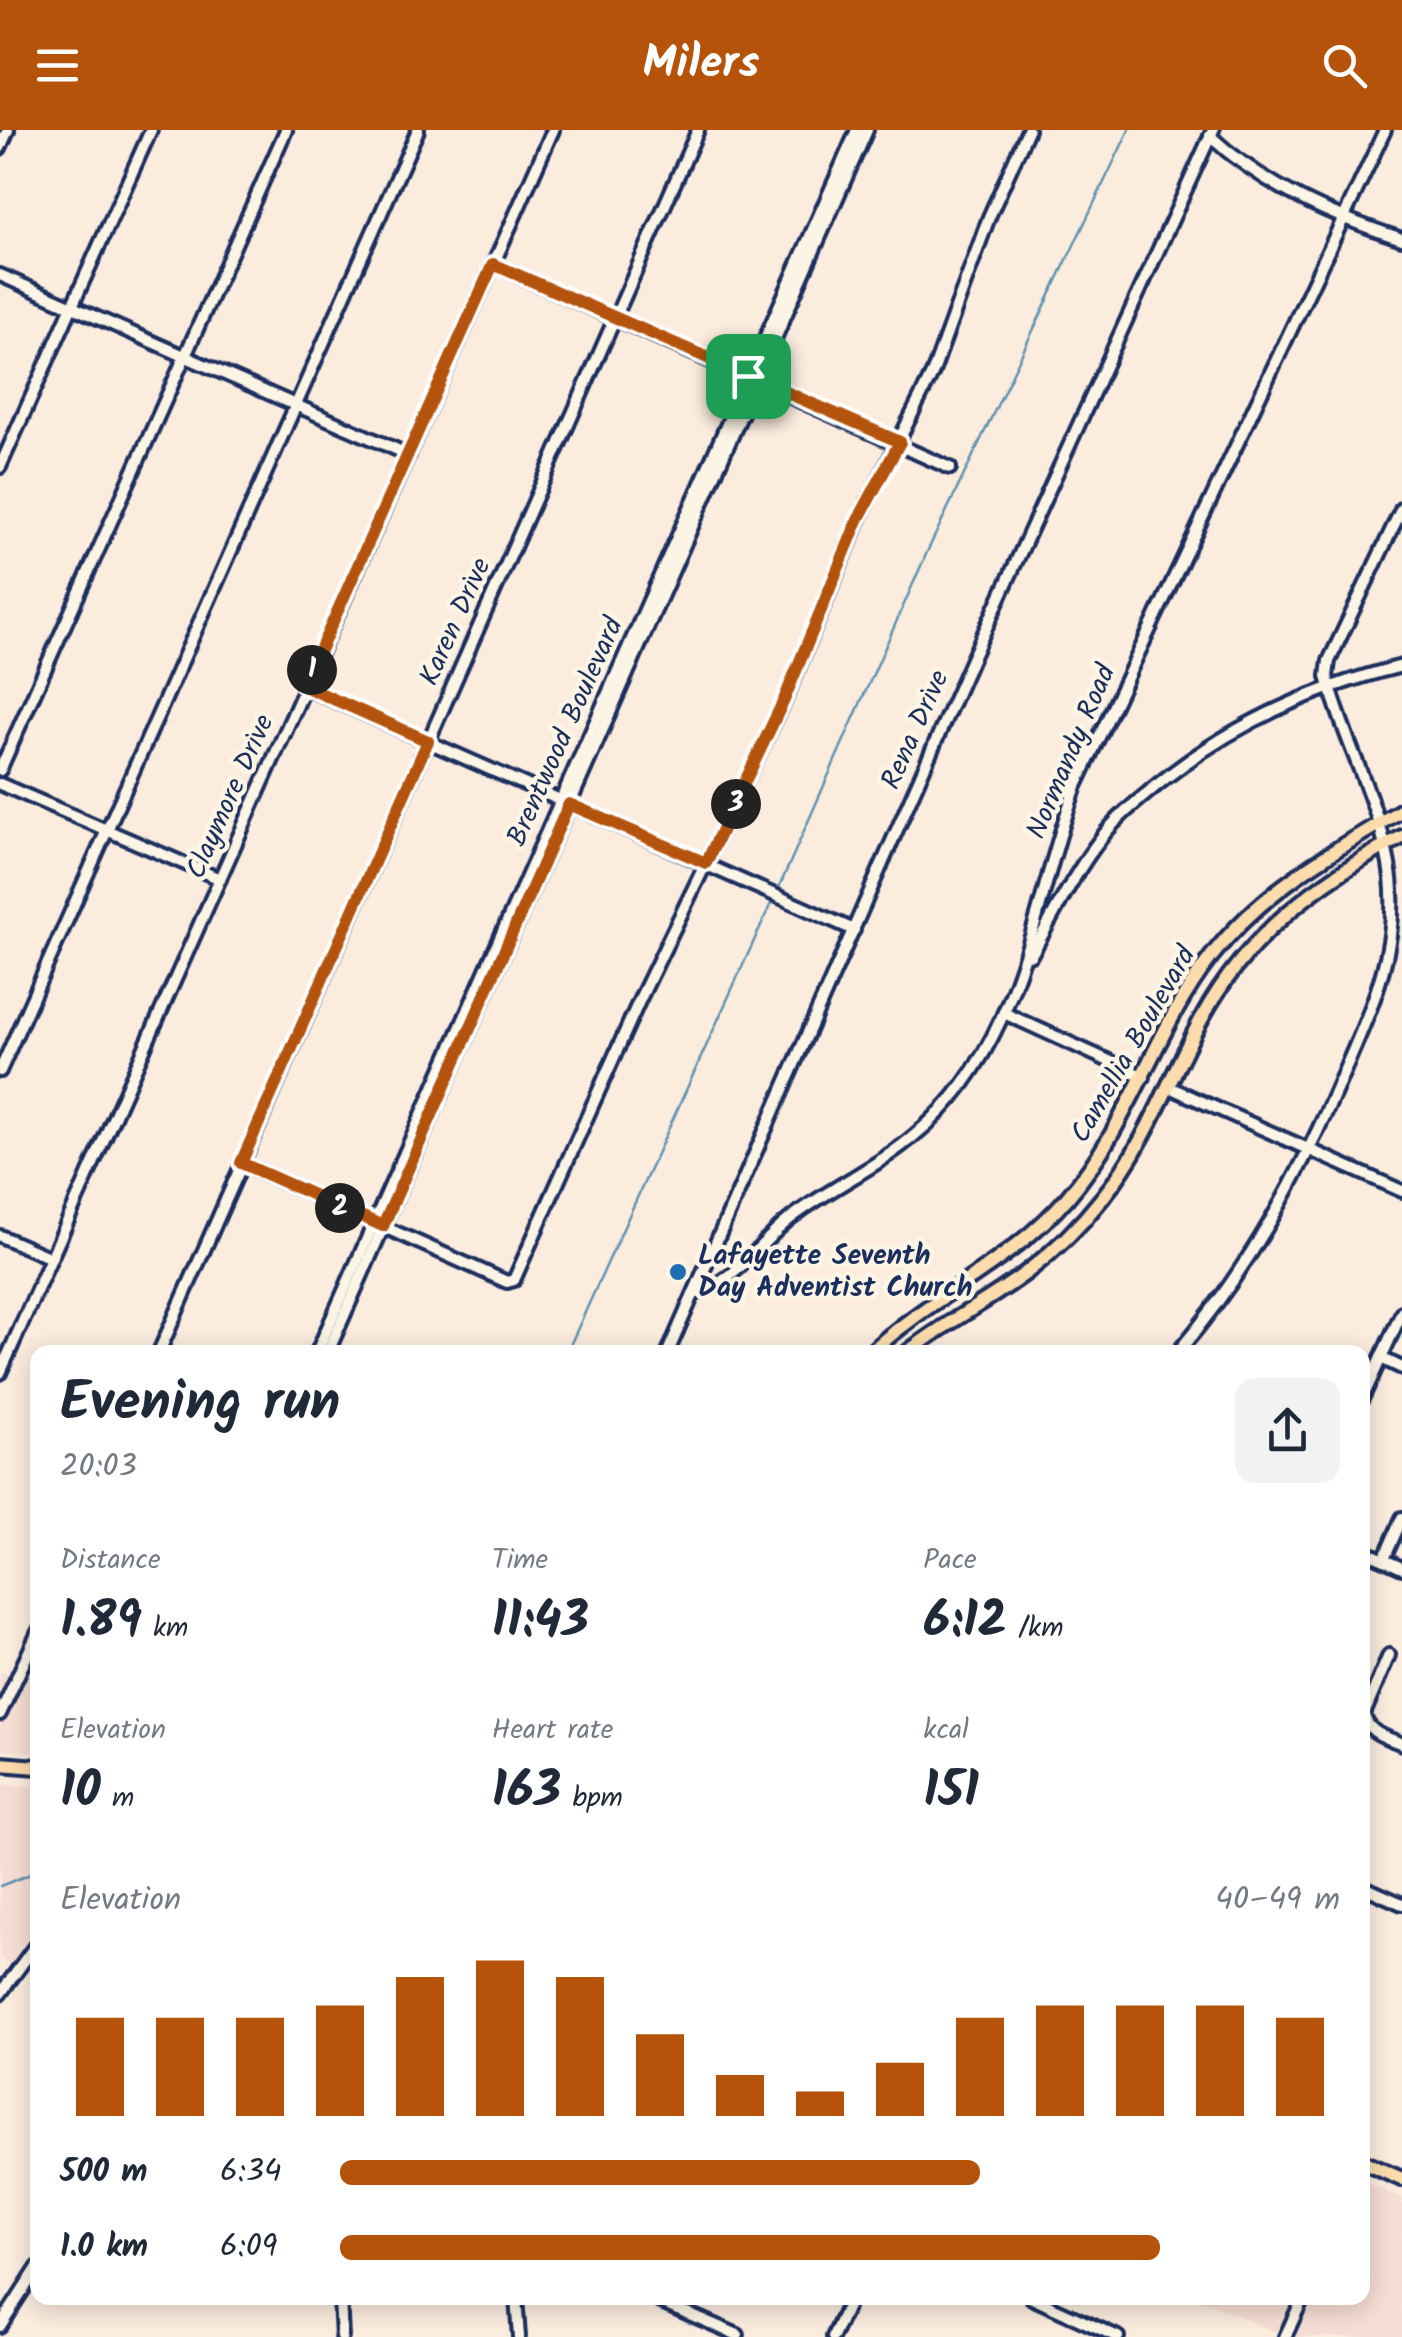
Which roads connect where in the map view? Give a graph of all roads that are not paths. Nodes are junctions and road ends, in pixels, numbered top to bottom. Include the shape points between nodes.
1 (8, 130) edge
2 (151, 130) edge
3 (286, 130) edge
4 (418, 130) edge
5 (552, 130) edge
6 (698, 130) edge
7 (857, 130) edge
8 (867, 130) edge
9 (1028, 130) edge
10 (1385, 130) edge
11 (1212, 133) edge
12 (0, 148) edge
13 (1343, 220) junction
14 (1402, 240) edge
15 (493, 264) junction
16 (0, 274) edge
17 (72, 306) junction
18 (615, 316) junction
19 (185, 356) junction
20 (752, 378) junction
21 (295, 407) junction
22 (900, 442) junction
23 (408, 454) junction
24 (0, 468) edge
25 (950, 468) dead end
26 (1402, 508) edge
27 (1402, 666) edge
28 (304, 686) junction
29 (1329, 686) junction
30 (428, 741) junction
31 (0, 770) edge
32 (0, 784) edge
33 (565, 802) junction
34 (1402, 810) edge
35 (1377, 824) junction
36 (106, 831) junction
37 (1402, 837) edge
38 (1384, 847) junction
39 (706, 863) junction
40 (220, 879) junction
41 (854, 930) junction
42 (1021, 973) junction
43 (1004, 1014) junction
44 (0, 1072) edge
45 (1144, 1077) junction
46 (1169, 1088) junction
47 (1309, 1152) junction
48 (241, 1163) junction
49 (1402, 1191) edge
50 (379, 1225) junction
51 (0, 1236) edge
52 (51, 1258) junction
53 (694, 1294) junction
54 (1402, 1312) edge
55 (162, 1345) edge
56 (320, 1345) edge
57 (331, 1345) edge
58 (671, 1345) edge
59 (880, 1345) edge
60 (917, 1345) edge
61 (1184, 1345) edge
62 (1381, 1358) junction
63 (1402, 1368) edge
64 (0, 1373) edge
65 (1370, 1382) edge
66 (1402, 1518) edge
67 (1370, 1554) edge
68 (1384, 1560) junction
69 (1402, 1568) edge
70 (30, 1649) edge
71 (1389, 1655) dead end
72 (1370, 1700) edge
73 (0, 1714) edge
74 (1370, 1727) edge
75 (1402, 1744) edge
76 (0, 1764) edge
77 (30, 1766) edge
78 (1370, 1890) edge
79 (1402, 1904) edge
80 (30, 1956) edge
81 (0, 1994) edge
82 (1370, 2168) edge
83 (1402, 2179) edge
84 (30, 2279) edge
85 (340, 2305) edge
86 (516, 2305) edge
87 (668, 2305) edge
88 (848, 2305) edge
89 (1047, 2305) edge
90 (1300, 2305) edge
91 (0, 2326) edge
92 (738, 2335) edge
93 (342, 2337) edge
94 (518, 2337) edge
95 (834, 2337) edge
96 (1118, 2337) edge
97 (1285, 2337) edge

1 - 12 street
2 - 17 street
3 - 19 street
4 - 21 street
5 - 15 street, Claymore Drive
6 - 18 street, Karen Drive
7 - 20 street, Brentwood Boulevard
8 - 20 street, Brentwood Boulevard
9 - 22 street
10 - 13 street, Normandy Road
11 - 13 street via 1246,168
11 - 41 street, Rena Drive
13 - 14 street
13 - 42 street, Normandy Road via 1076,786
15 - 18 street
15 - 23 street, Claymore Drive
16 - 17 street
17 - 19 street
17 - 24 street
18 - 20 street
18 - 30 street, Karen Drive
19 - 21 street
19 - 31 street
20 - 22 street
20 - 33 street, Brentwood Boulevard
21 - 23 street
21 - 36 street
22 - 25 street
22 - 39 street via 858,520 784,700
23 - 28 street, Claymore Drive
26 - 29 street via 1329,660
27 - 29 street
28 - 30 street
28 - 40 street, Claymore Drive
29 - 35 street
29 - 42 street via 1228,734 1123,813 1078,873
30 - 33 street
30 - 48 street, Karen Drive
32 - 36 street
33 - 39 street
33 - 50 street, Brentwood Boulevard
34 - 35 main road, Camellia Boulevard
35 - 38 street
35 - 45 main road, Camellia Boulevard via 1284,884 1221,945 1173,1017
36 - 40 street
36 - 44 street
37 - 38 main road, Camellia Boulevard
38 - 46 main road, Camellia Boulevard via 1304,898 1241,958 1200,1020
38 - 47 street via 1392,905 1388,959
39 - 41 street
39 - 50 street via 512,1282
40 - 52 street, Claymore Drive
41 - 53 street, Rena Drive
42 - 43 street, Normandy Road
43 - 45 street
43 - 53 street, Normandy Road via 971,1073 930,1122 792,1216 724,1280
45 - 59 main road, Camellia Boulevard via 1109,1143 1052,1214
46 - 47 street
46 - 60 main road, Camellia Boulevard via 1120,1175 1070,1234 1026,1273
47 - 49 street
47 - 61 street via 1241,1273
48 - 50 street
48 - 55 street, Karen Drive
50 - 56 street, Brentwood Boulevard
50 - 57 street, Brentwood Boulevard
51 - 52 street
52 - 64 street, Claymore Drive
53 - 58 street, Rena Drive
54 - 62 street
62 - 63 street
62 - 65 street
66 - 68 street
67 - 68 street
68 - 69 street
70 - 73 street
71 - 72 street
74 - 75 street
76 - 77 main road
78 - 79 street
80 - 81 street
82 - 83 main road
84 - 91 street
85 - 93 street
86 - 94 street
87 - 92 street
88 - 95 street
89 - 96 street
90 - 97 street

